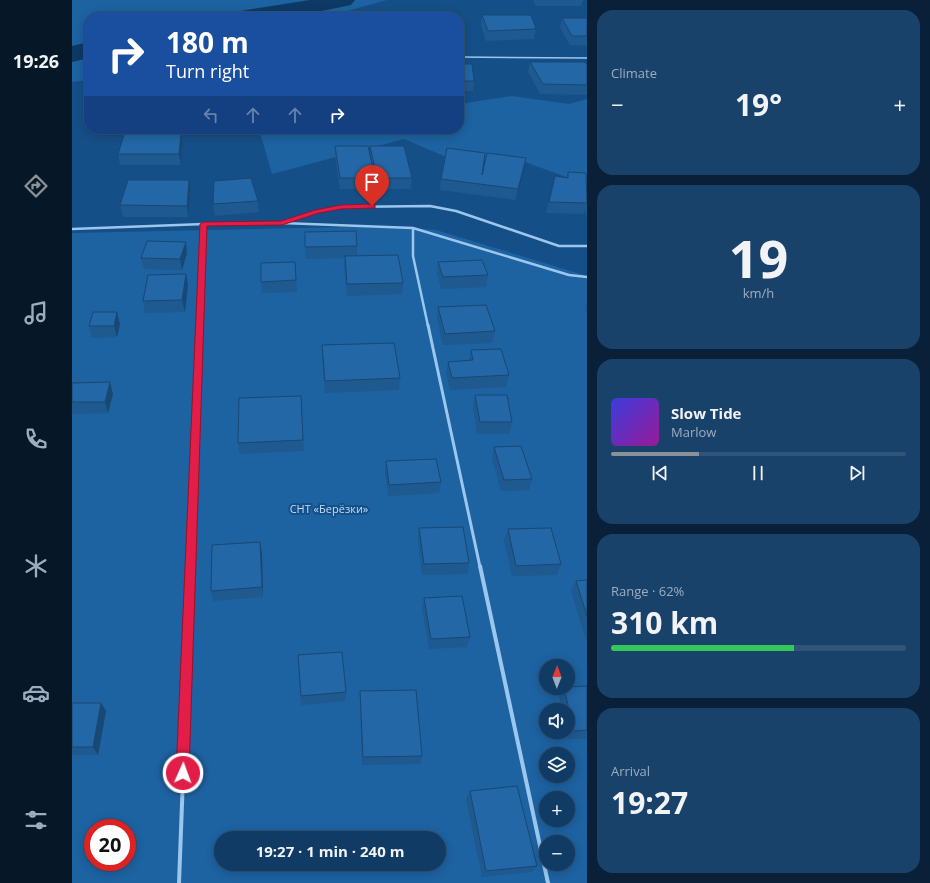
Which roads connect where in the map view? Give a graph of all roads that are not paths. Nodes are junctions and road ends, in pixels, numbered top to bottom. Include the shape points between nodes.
1 (464, 57) edge
2 (587, 58) edge
3 (282, 223) junction
4 (204, 224) junction
5 (413, 228) junction
6 (72, 229) edge
7 (587, 246) edge
8 (587, 277) edge
9 (178, 883) edge
10 (548, 883) edge

1 - 2 lane
3 - 4 lane
3 - 5 lane
3 - 7 lane via 318,211 341,207 430,206 456,211 558,246
4 - 6 lane
4 - 9 lane
5 - 8 lane via 570,275
5 - 10 lane via 415,264

